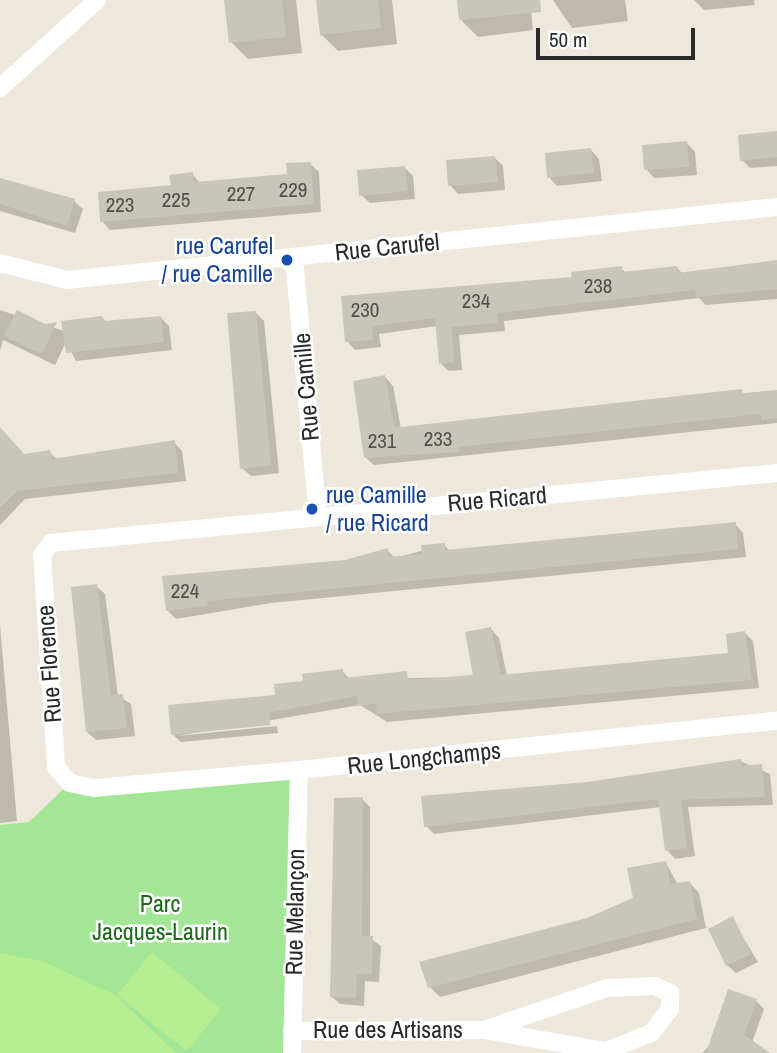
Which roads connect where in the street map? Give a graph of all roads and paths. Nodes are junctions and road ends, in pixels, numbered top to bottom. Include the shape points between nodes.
1 (97, 0) edge
2 (0, 88) edge
3 (777, 207) edge
4 (294, 259) junction
5 (0, 263) edge
6 (777, 473) edge
7 (318, 516) junction
8 (51, 543) joint
9 (777, 722) edge
10 (299, 770) junction
11 (70, 783) joint
12 (484, 1030) junction
13 (292, 1031) junction
14 (292, 1053) edge

1 - 2 street
3 - 4 street, Rue Carufel
4 - 5 street, Rue Carufel via 67,280
4 - 7 street, Rue Camille
6 - 7 street, Rue Ricard
7 - 8 street, Rue Ricard
8 - 11 street, Rue Florence via 42,555 56,767
9 - 10 street, Rue Longchamps
10 - 11 street, Rue Longchamps via 94,788
10 - 13 street, Rue Melançon
12 - 12 street, Rue des Artisans via 606,1051 651,1033 670,1009 670,993 655,986 607,988
12 - 13 street, Rue des Artisans
13 - 14 street, Rue Melançon

